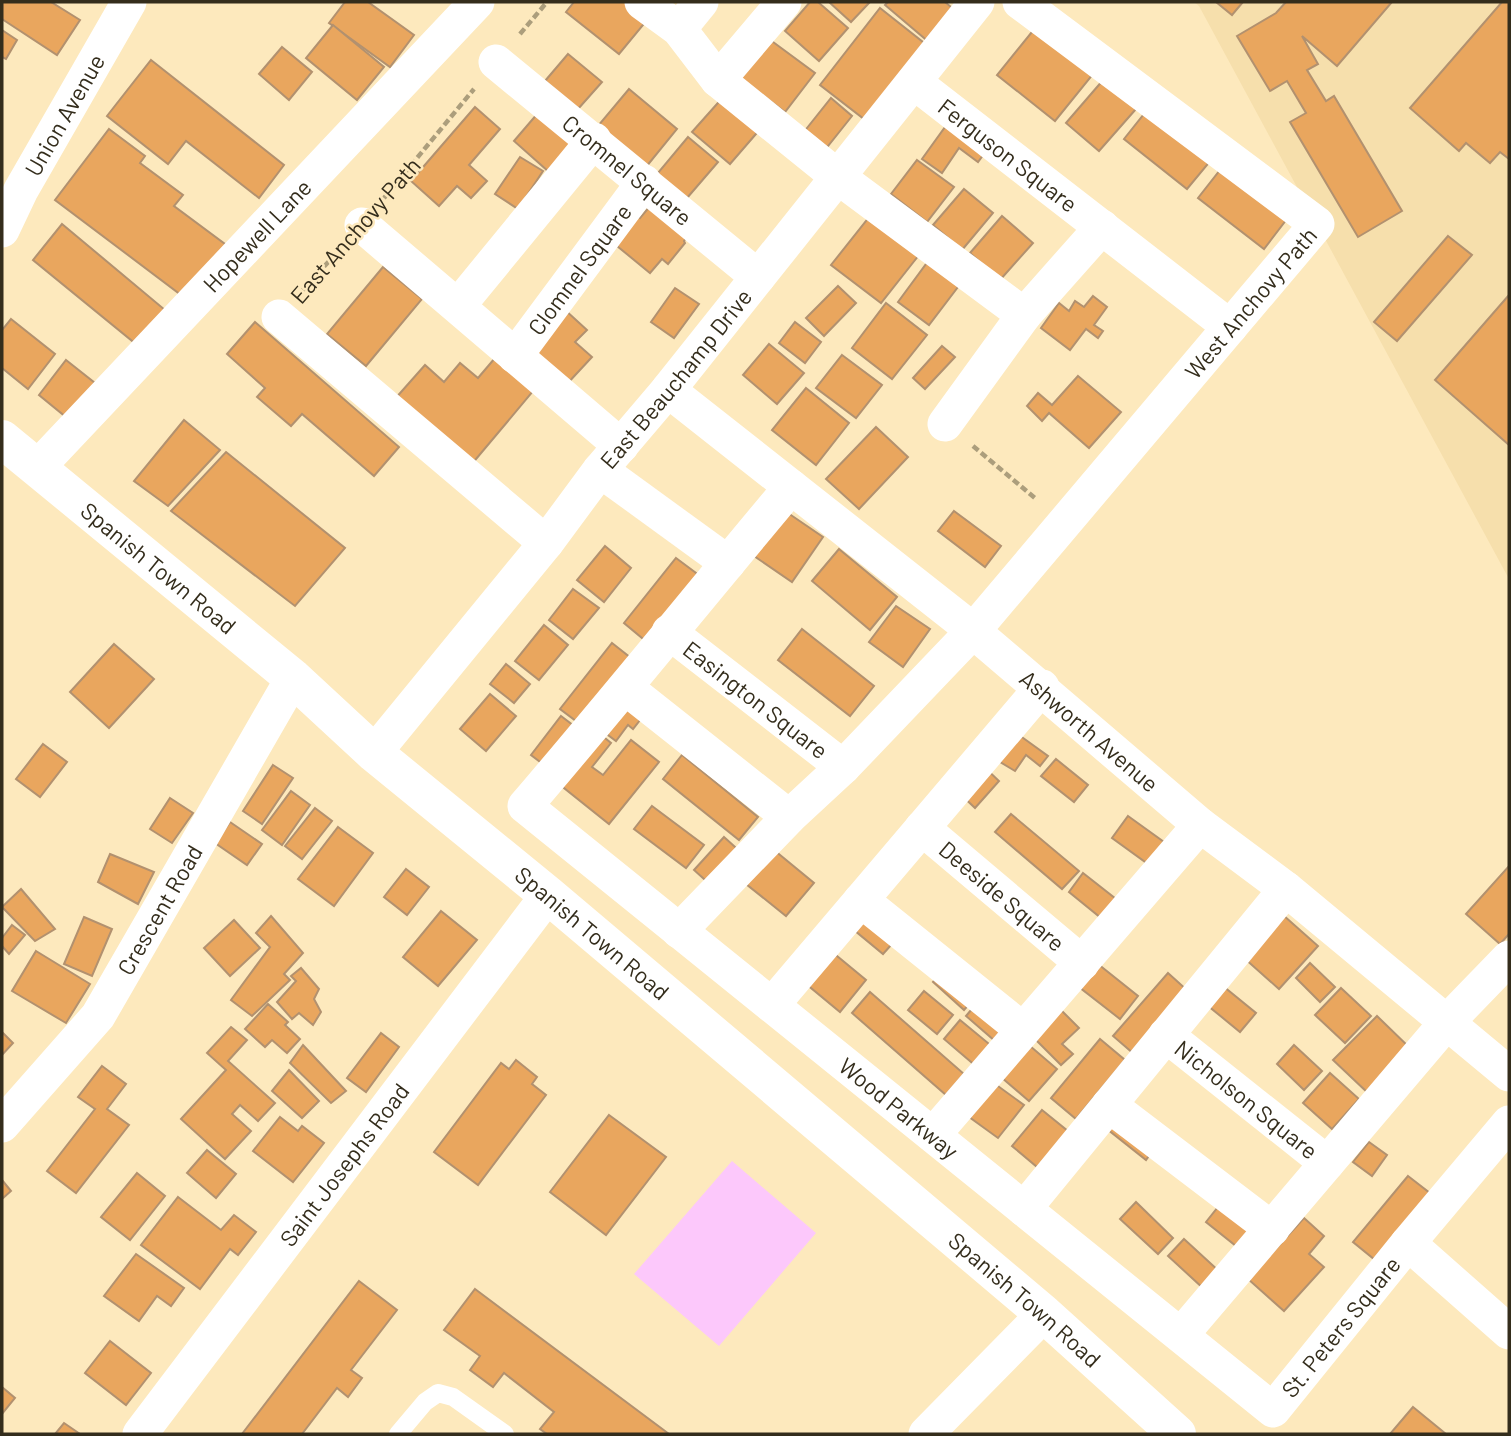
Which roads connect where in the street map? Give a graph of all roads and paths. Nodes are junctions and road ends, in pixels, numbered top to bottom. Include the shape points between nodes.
1 (129, 2) edge
2 (478, 2) edge
3 (547, 2) edge
4 (642, 2) edge
5 (701, 2) edge
6 (784, 2) edge
7 (1020, 2) edge
8 (970, 4) edge
9 (679, 29) junction
10 (496, 62) junction
11 (718, 80) junction
12 (914, 82) junction
13 (594, 140) junction
14 (838, 177) junction
15 (644, 182) junction
16 (362, 225) junction
17 (1102, 227) junction
18 (2, 230) edge
19 (758, 277) junction
20 (458, 306) junction
21 (1024, 315) junction
22 (279, 317) joint
23 (1230, 327) junction
24 (515, 356) junction
25 (668, 390) junction
26 (945, 424) joint
27 (2, 439) edge
28 (610, 458) junction
29 (37, 468) junction
30 (791, 487) junction
31 (1037, 500) dead end
32 (546, 543) junction
33 (728, 563) junction
34 (973, 631) junction
35 (669, 632) junction
36 (293, 678) junction
37 (1042, 687) junction
38 (626, 688) junction
39 (374, 753) junction
40 (843, 767) junction
41 (525, 806) joint
42 (789, 817) junction
43 (1200, 825) junction
44 (922, 828) junction
45 (1286, 889) junction
46 (548, 895) junction
47 (861, 901) junction
48 (679, 931) junction
49 (1509, 958) edge
50 (1082, 963) junction
51 (772, 1005) junction
52 (1447, 1022) junction
53 (1023, 1030) junction
54 (1166, 1035) junction
55 (1509, 1074) edge
56 (1109, 1105) junction
57 (1509, 1123) edge
58 (2, 1125) edge
59 (933, 1135) junction
60 (1327, 1163) junction
61 (1024, 1209) junction
62 (1272, 1228) junction
63 (1408, 1243) junction
64 (1044, 1314) junction
65 (1509, 1332) edge
66 (1181, 1335) junction
67 (1273, 1410) joint
68 (140, 1434) edge
69 (398, 1434) edge
70 (505, 1434) edge
71 (926, 1434) edge
72 (1177, 1434) edge

1 - 18 street, Union Avenue
2 - 29 street, Hopewell Lane
3 - 10 path, East Anchovy Path
4 - 9 street
5 - 9 street
6 - 11 street
7 - 23 street, West Anchovy Path via 1317,224
8 - 12 street, East Beauchamp Drive
9 - 11 street
10 - 13 street, Cromnel Square
10 - 16 path, East Anchovy Path
11 - 14 street
12 - 14 street, East Beauchamp Drive
12 - 17 street, Ferguson Square
13 - 15 street, Cromnel Square
13 - 20 street
14 - 19 street, East Beauchamp Drive
14 - 21 street
15 - 19 street, Cromnel Square
15 - 24 street, Clomnel Square
16 - 20 street, Clomnel Square
16 - 22 path, East Anchovy Path
17 - 21 street, Ferguson Square
17 - 23 street, Ferguson Square
19 - 25 street, East Beauchamp Drive
20 - 24 street, Clomnel Square
21 - 26 street, Ferguson Square
22 - 32 street, East Anchovy Path
23 - 34 street, West Anchovy Path
24 - 28 street, Clomnel Square
25 - 28 street, East Beauchamp Drive
25 - 30 street, Ashworth Avenue
26 - 31 path
27 - 29 main road, Spanish Town Road
28 - 32 street, East Beauchamp Drive
28 - 33 street, Clomnel Square
29 - 36 main road, Spanish Town Road
30 - 33 street, Easington Square
30 - 34 street, Ashworth Avenue
32 - 39 street, East Beauchamp Drive
33 - 35 street, Easington Square
34 - 37 street, Ashworth Avenue
34 - 40 street, Easington Square
35 - 38 street, Easington Square
35 - 40 street, Easington Square
36 - 39 main road, Spanish Town Road
36 - 58 street, Crescent Road via 98,1016
37 - 43 street, Ashworth Avenue
37 - 44 street, Deeside Square
38 - 41 street, Easington Square
38 - 42 street
39 - 46 main road, Spanish Town Road
40 - 42 street, Easington Square
41 - 48 street, Wood Parkway
42 - 48 street, Easington Square
43 - 45 street, Ashworth Avenue
43 - 50 street, Deeside Square
44 - 47 street, Deeside Square
44 - 50 street, Deeside Square
45 - 52 street, Ashworth Avenue
45 - 54 street, Nicholson Square
46 - 64 main road, Spanish Town Road
46 - 68 street, Saint Josephs Road
47 - 51 street, Deeside Square
47 - 53 street
48 - 51 street, Wood Parkway
49 - 52 street, Nicholson Square
50 - 53 street, Deeside Square
51 - 59 street, Wood Parkway
52 - 55 street, Ashworth Avenue
52 - 60 street, Nicholson Square
53 - 59 street, Deeside Square
54 - 56 street, Nicholson Square
54 - 60 street, Nicholson Square
56 - 61 street, Nicholson Square
56 - 62 street
57 - 63 street, St. Peters Square
59 - 61 street, Wood Parkway
60 - 62 street, Nicholson Square
61 - 66 street, Wood Parkway
62 - 66 street, Nicholson Square
63 - 65 street, St. Peters Square
63 - 67 street, St. Peters Square
64 - 71 street
64 - 72 main road, Spanish Town Road
66 - 67 street, Wood Parkway
69 - 70 lane via 438,1393 453,1397

